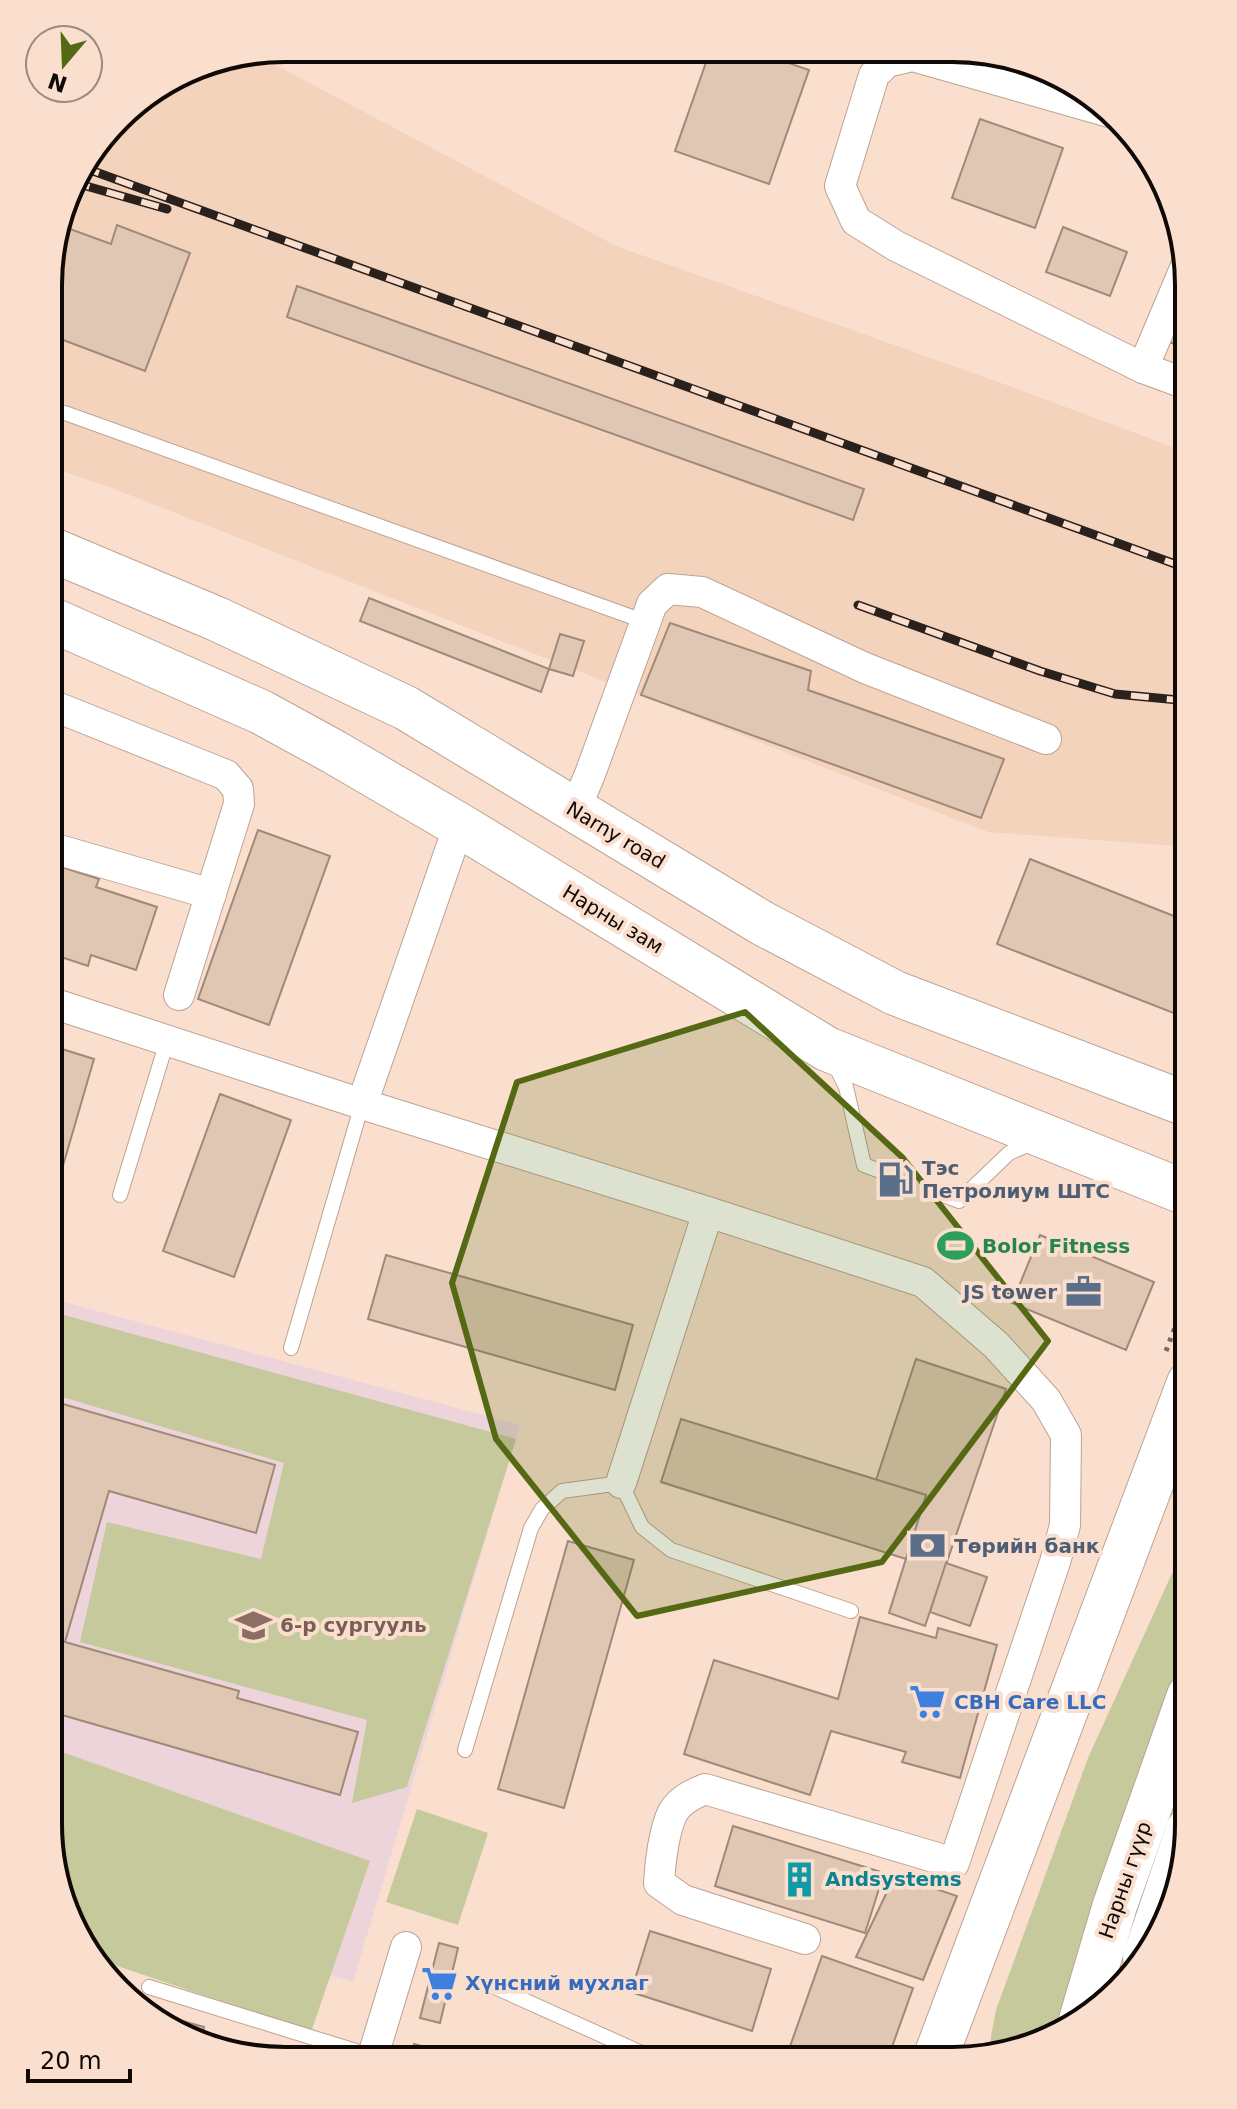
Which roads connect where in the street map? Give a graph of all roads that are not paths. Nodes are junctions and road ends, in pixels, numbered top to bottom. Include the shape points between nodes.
1 (887, 62) edge
2 (934, 62) edge
3 (1082, 104) edge
4 (1175, 292) edge
5 (1143, 368) junction
6 (1175, 380) edge
7 (65, 413) dead end
8 (62, 554) edge
9 (646, 622) junction
10 (62, 624) edge
11 (62, 709) edge
12 (1046, 739) dead end
13 (575, 810) junction
14 (459, 825) junction
15 (62, 851) edge
16 (211, 894) junction
17 (179, 995) dead end
18 (62, 1006) edge
19 (167, 1041) junction
20 (827, 1049) junction
21 (1175, 1100) edge
22 (362, 1104) junction
23 (1047, 1136) junction
24 (888, 1174) dead end
25 (1175, 1188) edge
26 (120, 1195) dead end
27 (943, 1195) dead end
28 (708, 1212) junction
29 (291, 1348) dead end
30 (1175, 1420) edge
31 (621, 1483) junction
32 (851, 1611) dead end
33 (1175, 1736) edge
34 (465, 1750) dead end
35 (954, 1863) junction
36 (1002, 1880) junction
37 (805, 1939) dead end
38 (406, 1947) dead end
39 (977, 1948) junction
40 (149, 1987) dead end
41 (497, 1988) dead end
42 (1086, 2003) edge
43 (337, 2047) edge
44 (375, 2047) edge
45 (628, 2047) edge
46 (939, 2047) edge
47 (961, 2047) edge

1 - 5 street via 874,75 840,186 856,221 896,246
2 - 3 street
4 - 5 street
5 - 6 street
7 - 9 lane
8 - 13 main road, Narny road via 217,619 406,708
9 - 12 street via 652,604 668,589 702,592 865,668
9 - 13 street
10 - 14 main road, Нарны зам via 261,712
11 - 16 street via 226,775 238,789 239,804
13 - 21 main road, Narny road via 762,923 895,993
14 - 20 main road, Нарны зам
14 - 22 street
15 - 16 street
16 - 17 street
18 - 19 street
19 - 22 street
19 - 26 lane
20 - 23 main road, Нарны зам
20 - 24 lane via 846,1087 864,1165
22 - 28 street
22 - 29 lane
23 - 25 main road, Нарны зам
23 - 27 lane via 1009,1153 959,1201
28 - 31 street
28 - 35 street via 923,1282 996,1345 1046,1400 1066,1435 1065,1525 1059,1550
30 - 36 main road
31 - 32 lane via 642,1527 671,1550
31 - 34 lane via 562,1491 542,1509 531,1528
33 - 42 main road, Нарны гүүр
35 - 36 street
35 - 37 street via 705,1789 689,1796 674,1811 659,1883 683,1900
36 - 39 main road
38 - 44 street
39 - 46 main road
39 - 47 main road
40 - 43 lane
41 - 45 lane

